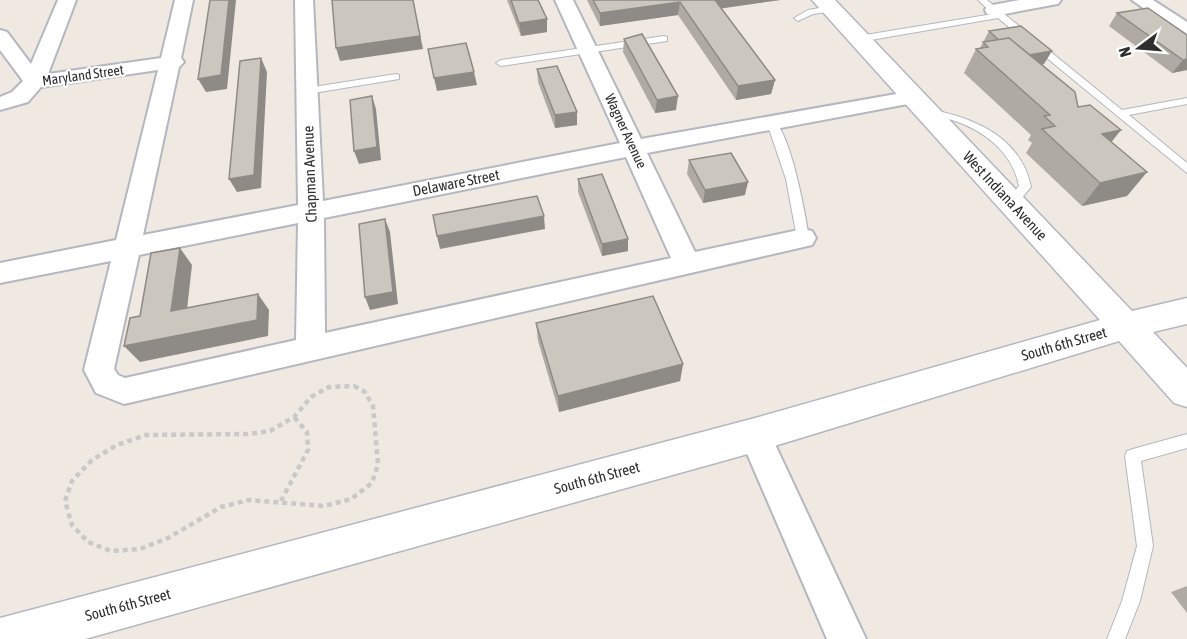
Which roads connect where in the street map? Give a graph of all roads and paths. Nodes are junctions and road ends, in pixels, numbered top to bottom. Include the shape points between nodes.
1 (67, 0) edge
2 (184, 0) edge
3 (308, 0) edge
4 (564, 0) edge
5 (1052, 0) edge
6 (1141, 0) edge
7 (827, 4) edge
8 (992, 8) edge
9 (798, 18) dead end
10 (1187, 30) edge
11 (0, 36) edge
12 (664, 39) dead end
13 (859, 39) junction
14 (588, 50) junction
15 (172, 62) junction
16 (501, 63) dead end
17 (396, 77) dead end
18 (34, 82) junction
19 (307, 92) junction
20 (1187, 101) edge
21 (0, 104) edge
22 (920, 105) junction
23 (1120, 114) junction
24 (772, 123) junction
25 (634, 148) junction
26 (1187, 169) edge
27 (311, 211) junction
28 (803, 238) joint
29 (128, 248) junction
30 (687, 263) junction
31 (0, 273) edge
32 (1187, 311) edge
33 (1125, 326) junction
34 (311, 349) junction
35 (1187, 393) edge
36 (294, 417) junction
37 (755, 435) junction
38 (1187, 441) edge
39 (281, 501) junction
40 (4, 639) edge
41 (847, 639) edge
42 (1116, 639) edge

1 - 18 street
2 - 15 street
3 - 19 street, Chapman Avenue
4 - 14 street, Wagner Avenue
5 - 8 street
6 - 10 street
7 - 9 lane
7 - 13 street, West Indiana Avenue
8 - 13 lane
8 - 23 lane
11 - 18 street
12 - 14 lane
13 - 22 street, West Indiana Avenue
14 - 16 lane
14 - 25 street, Wagner Avenue
15 - 18 street, Maryland Street
15 - 29 street
17 - 19 lane
18 - 21 street, Maryland Street via 20,97
19 - 27 street, Chapman Avenue
20 - 23 lane
22 - 24 street, Delaware Street
22 - 33 street, West Indiana Avenue
23 - 26 lane
24 - 25 street, Delaware Street
24 - 28 lane via 796,189
25 - 27 street, Delaware Street
25 - 30 street, Wagner Avenue
27 - 29 street, Delaware Street
27 - 34 street, Chapman Avenue
28 - 30 street
29 - 31 street, Delaware Street
29 - 34 street via 99,370 107,384 124,391
30 - 34 street
32 - 33 street, South 6th Street
33 - 35 street, West Indiana Avenue
33 - 37 street, South 6th Street
36 - 39 path via 308,432 308,450
36 - 39 path via 311,397 329,387 354,386 365,392 373,406 378,464 372,483 351,499 324,506
36 - 39 path via 270,431 146,435 117,445 92,460 72,481 65,501 72,525 88,542 111,550 140,549 158,542 221,507 249,501
37 - 40 street, South 6th Street
37 - 41 street
38 - 42 lane via 1133,456 1145,546 1131,601

